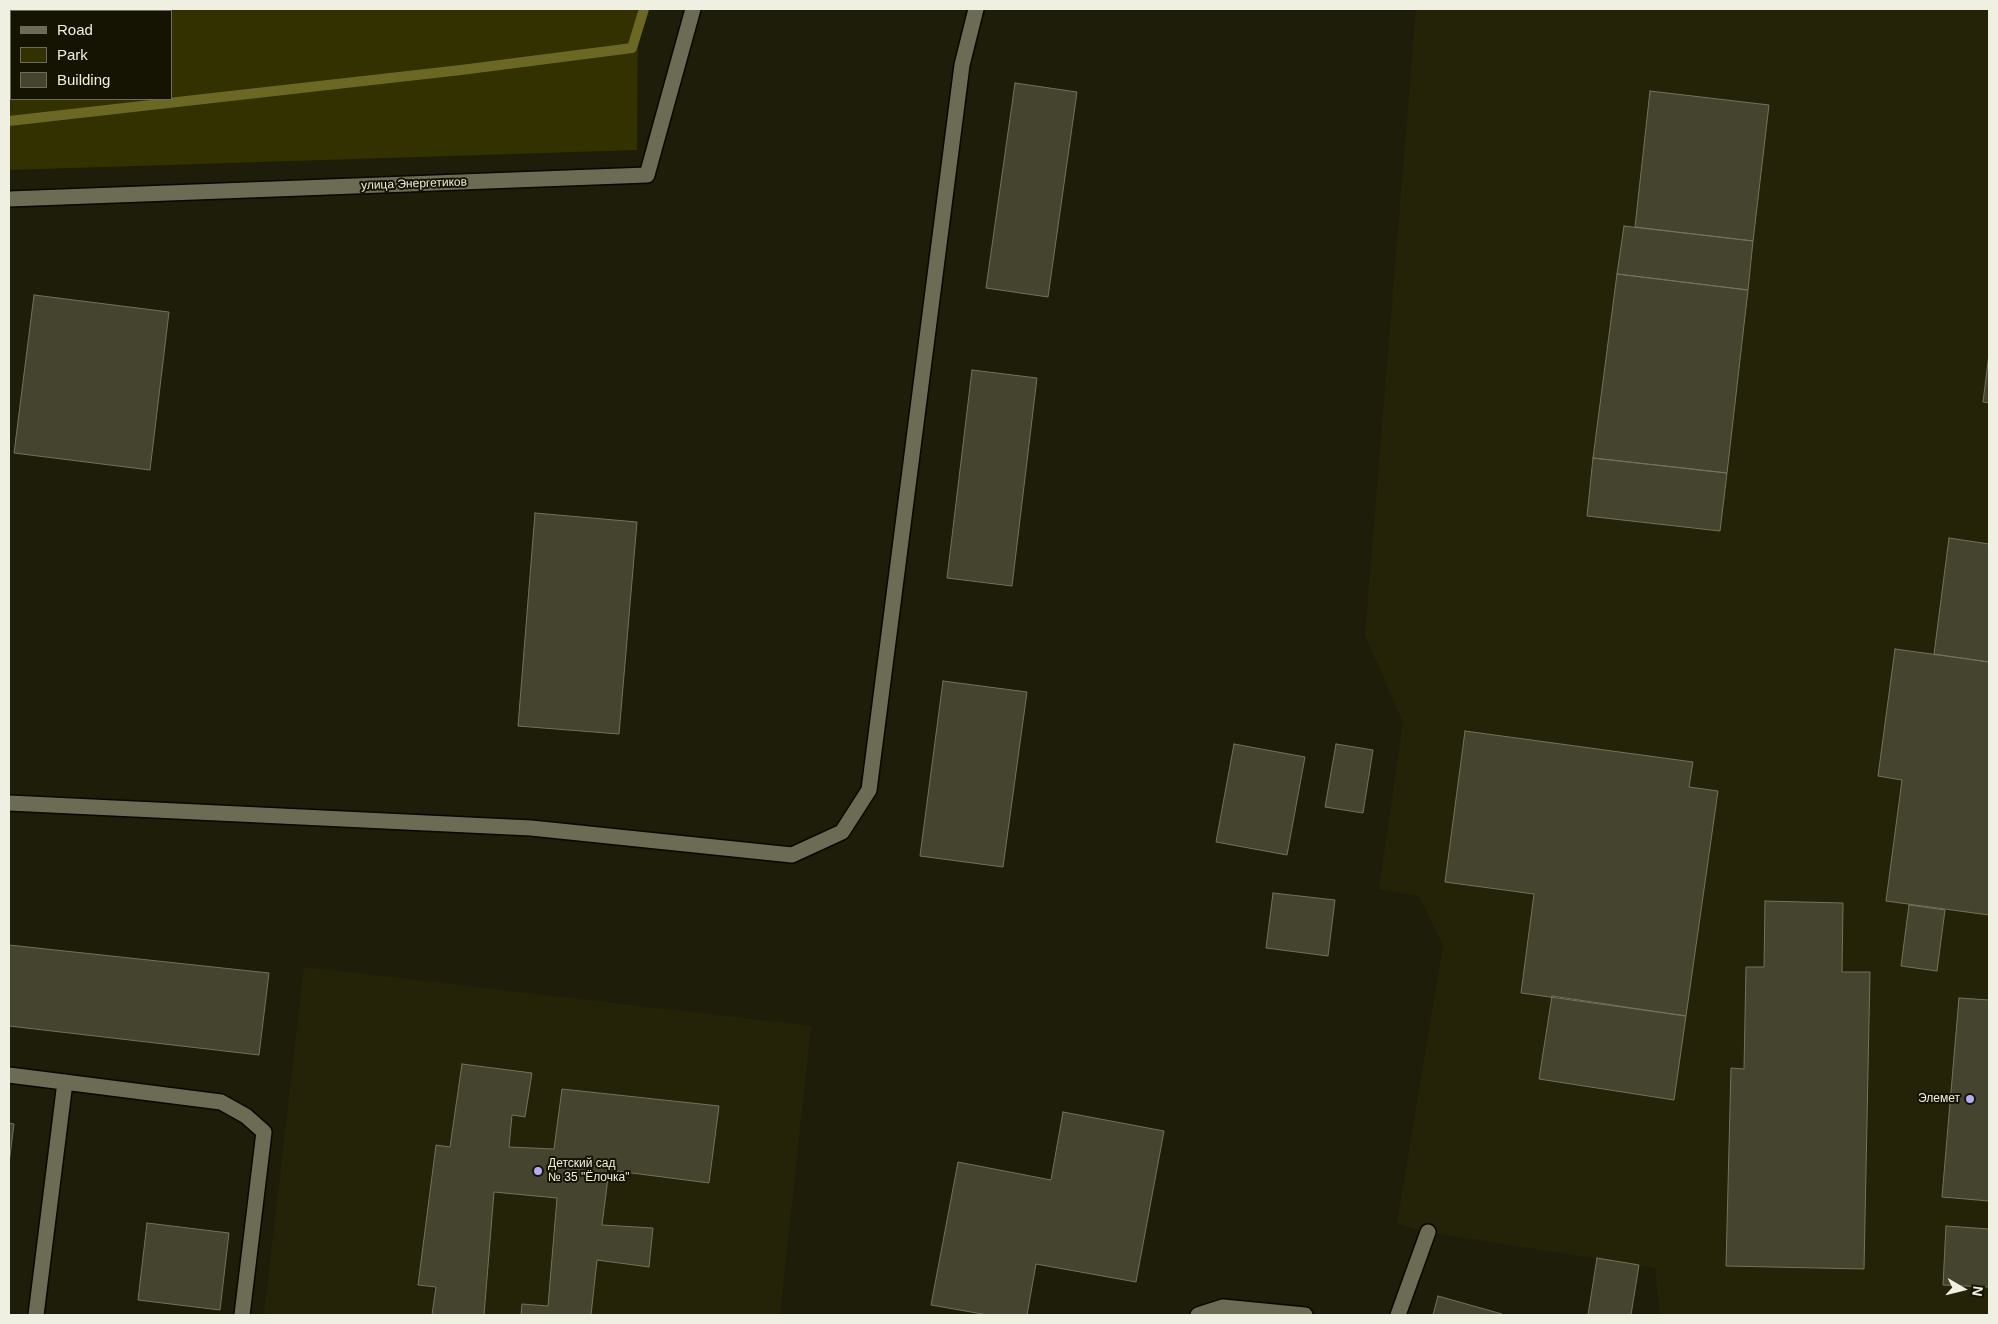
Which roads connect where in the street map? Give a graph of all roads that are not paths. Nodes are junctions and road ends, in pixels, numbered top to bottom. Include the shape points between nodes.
1 (693, 9) edge
2 (976, 9) edge
3 (9, 199) edge
4 (9, 803) edge
5 (9, 1075) edge
6 (65, 1082) junction
7 (1428, 1232) dead end
8 (36, 1315) edge
9 (242, 1315) edge
10 (1198, 1315) edge
11 (1305, 1315) edge
12 (1398, 1315) edge

1 - 3 street, улица Энергетиков via 647,175
2 - 4 street via 962,65 869,790 842,832 792,855 531,828
5 - 6 street
6 - 8 street
6 - 9 street via 222,1102 246,1116 264,1132
7 - 12 street
10 - 11 street via 1223,1307

